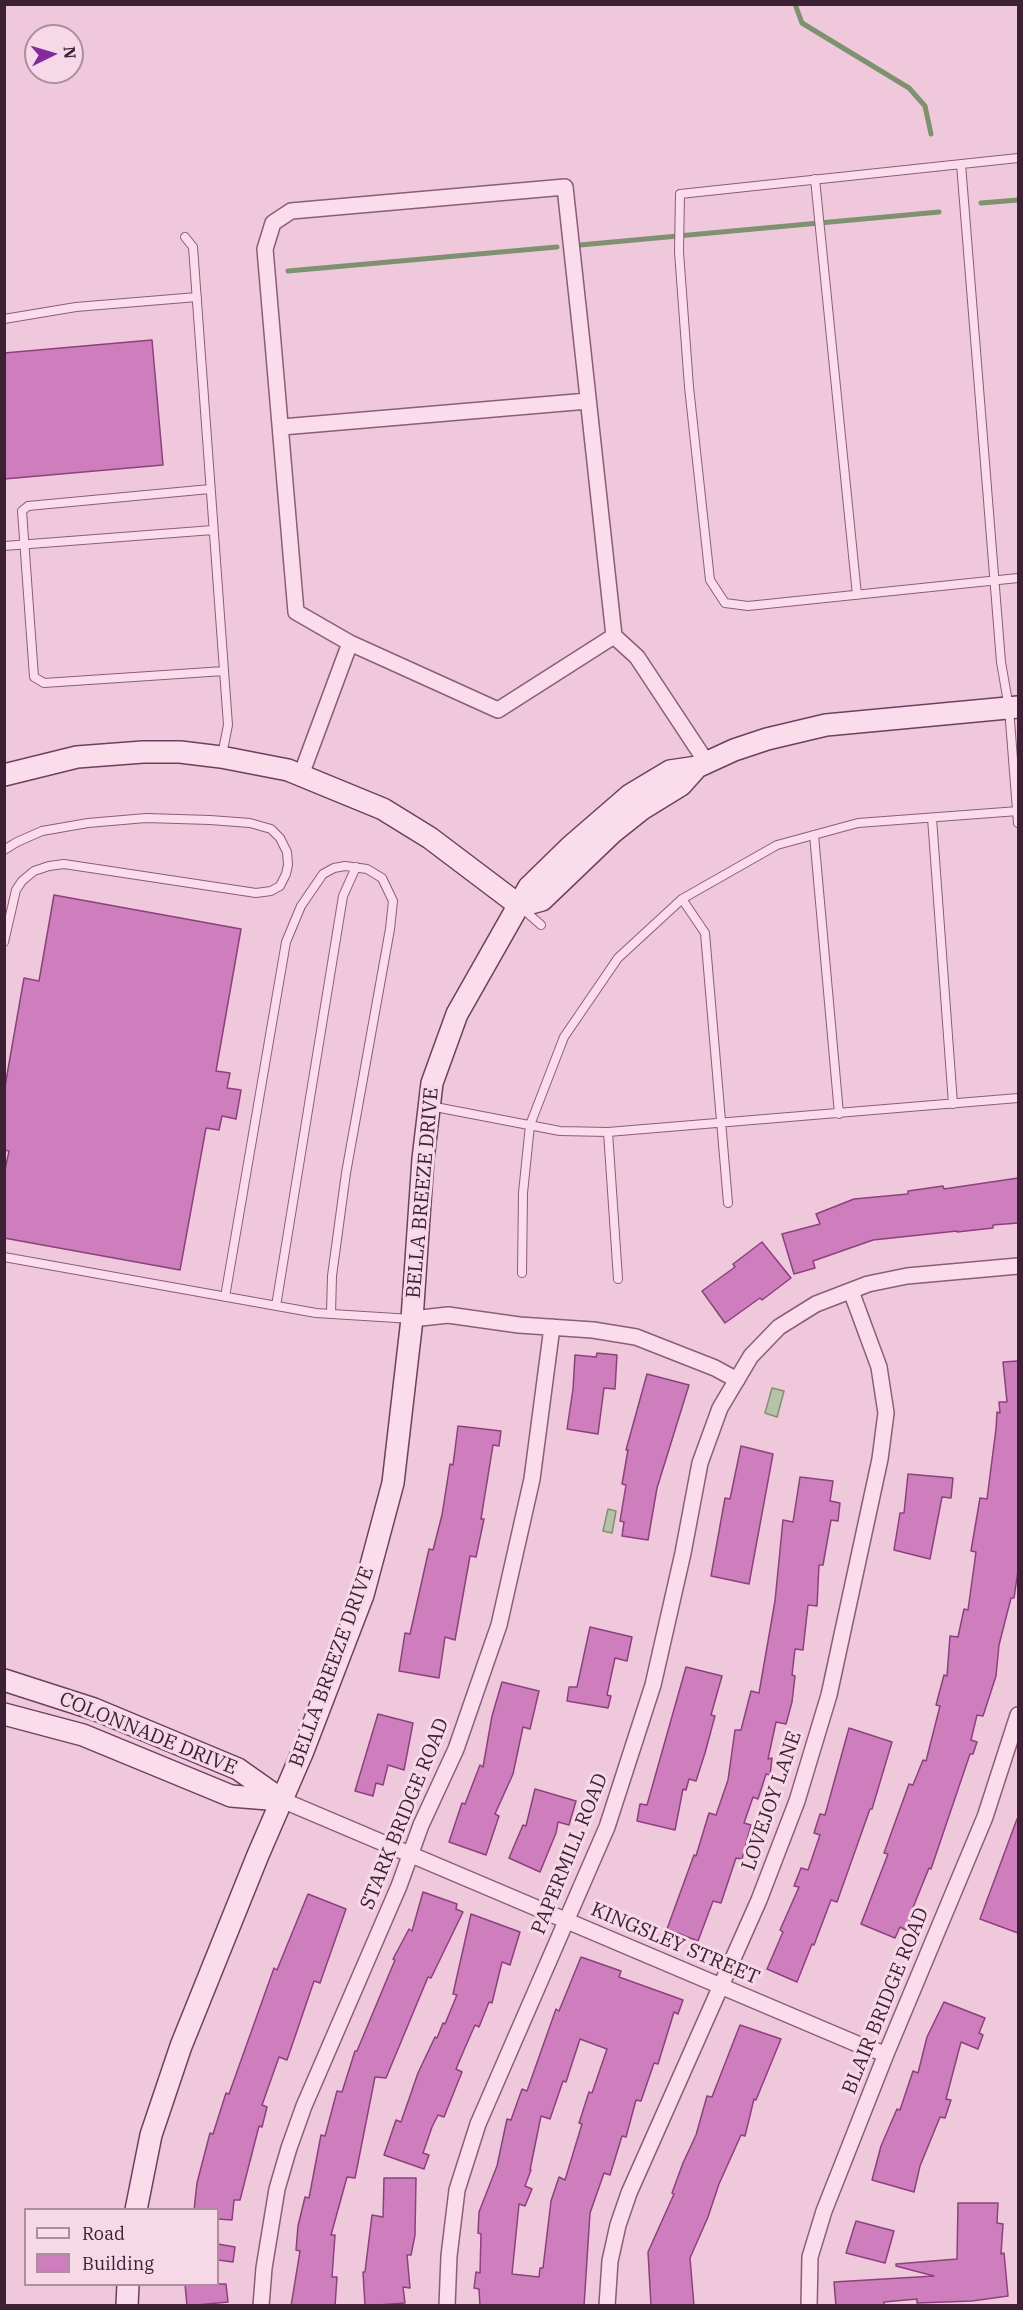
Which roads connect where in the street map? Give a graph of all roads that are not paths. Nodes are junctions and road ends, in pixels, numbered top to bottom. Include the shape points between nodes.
1 (1018, 158) edge
2 (961, 164) junction
3 (815, 180) junction
4 (185, 237) dead end
5 (196, 297) junction
6 (4, 319) edge
7 (588, 401) junction
8 (282, 427) junction
9 (210, 489) junction
10 (213, 530) junction
11 (25, 544) junction
12 (4, 546) edge
13 (1018, 578) edge
14 (996, 580) junction
15 (857, 595) junction
16 (614, 636) junction
17 (350, 643) junction
18 (224, 671) junction
19 (1014, 707) edge
20 (221, 757) junction
21 (702, 765) junction
22 (7, 772) edge
23 (301, 775) junction
24 (1018, 811) edge
25 (932, 818) junction
26 (1018, 823) edge
27 (814, 835) junction
28 (4, 850) edge
29 (356, 867) junction
30 (682, 899) junction
31 (520, 906) junction
32 (541, 926) dead end
33 (4, 942) edge
34 (1018, 1098) edge
35 (953, 1104) junction
36 (429, 1106) junction
37 (839, 1114) junction
38 (723, 1123) junction
39 (530, 1125) junction
40 (608, 1132) junction
41 (729, 1203) dead end
42 (4, 1257) edge
43 (1018, 1266) edge
44 (522, 1273) dead end
45 (618, 1279) dead end
46 (851, 1291) junction
47 (225, 1297) junction
48 (276, 1306) junction
49 (331, 1314) junction
50 (412, 1319) junction
51 (552, 1327) junction
52 (737, 1380) junction
53 (4, 1680) edge
54 (4, 1714) edge
55 (1018, 1715) edge
56 (282, 1800) junction
57 (412, 1855) junction
58 (567, 1921) junction
59 (721, 1986) junction
60 (886, 2054) junction
61 (136, 2208) edge
62 (128, 2286) edge
63 (127, 2306) edge
64 (261, 2306) edge
65 (447, 2306) edge
66 (607, 2306) edge
67 (809, 2306) edge

1 - 2 lane
2 - 3 lane
2 - 14 lane
3 - 15 lane
3 - 15 lane via 680,194 679,252 689,387 710,580 725,603 748,606
4 - 5 lane via 193,247
5 - 6 lane via 76,307
5 - 9 lane
7 - 8 street
7 - 8 street via 565,187 541,189 291,211 273,223 265,249
7 - 16 street
8 - 17 street via 296,612
9 - 10 lane
9 - 11 lane via 28,506 22,511
10 - 11 lane
10 - 18 lane
11 - 12 lane
11 - 18 lane via 34,677 44,683
13 - 14 lane
14 - 15 lane
14 - 19 lane via 1001,662
16 - 17 street via 498,710
16 - 21 street via 637,657
17 - 23 street
18 - 20 lane via 228,725
19 - 21 street via 826,725 767,739
19 - 24 lane
20 - 22 street via 180,752 112,753
20 - 23 street
21 - 31 street via 681,785 613,832 542,900
23 - 31 street via 383,809 430,838
24 - 25 lane
24 - 26 lane
25 - 27 lane via 858,824
25 - 35 lane
27 - 30 lane via 777,845
27 - 37 lane
28 - 33 lane via 42,831 88,823 146,818 210,820 271,829 280,838 288,865 280,886 256,893 64,864 49,866 34,871 16,890
29 - 47 lane via 333,868 322,874 301,906 286,942
29 - 48 lane via 343,896
29 - 49 lane via 382,878 393,901 346,1173 332,1276
30 - 38 lane via 705,933
30 - 39 lane via 618,958 582,1011 564,1038
31 - 32 lane
31 - 36 street, BELLA BREEZE DRIVE via 457,1014 432,1083
34 - 35 lane
35 - 37 lane
36 - 39 lane
36 - 50 street, BELLA BREEZE DRIVE
37 - 38 lane
38 - 40 lane
38 - 41 lane
39 - 40 lane via 560,1131
39 - 44 lane via 523,1193
40 - 45 lane
42 - 47 lane
43 - 46 street, PAPERMILL ROAD via 907,1276
46 - 52 street, PAPERMILL ROAD via 816,1304 779,1327 751,1356
46 - 59 street, LOVEJOY LANE via 879,1367 886,1413 880,1459 826,1706 797,1801
47 - 48 lane
48 - 49 lane
49 - 50 lane
50 - 51 street via 448,1315
50 - 56 street, BELLA BREEZE DRIVE via 393,1483 363,1595
51 - 52 street via 636,1337
51 - 57 street, STARK BRIDGE ROAD via 532,1479 500,1625 456,1749
52 - 58 street, PAPERMILL ROAD via 720,1408 700,1463 653,1685 607,1827
53 - 56 street, COLONNADE DRIVE via 94,1709 238,1768
54 - 56 street, COLONNADE DRIVE via 83,1735 231,1796
55 - 60 street, BLAIR BRIDGE ROAD via 985,1817
56 - 57 street, KINGSLEY STREET
56 - 61 street, BELLA BREEZE DRIVE via 181,2046 151,2136
57 - 58 street, KINGSLEY STREET
57 - 64 street, STARK BRIDGE ROAD via 289,2148 271,2220
58 - 59 street, KINGSLEY STREET
58 - 65 street, PAPERMILL ROAD via 478,2124 458,2190
59 - 60 street, KINGSLEY STREET
59 - 66 street, LOVEJOY LANE via 625,2204 610,2261
60 - 67 street, BLAIR BRIDGE ROAD via 824,2211 810,2257
62 - 63 street

